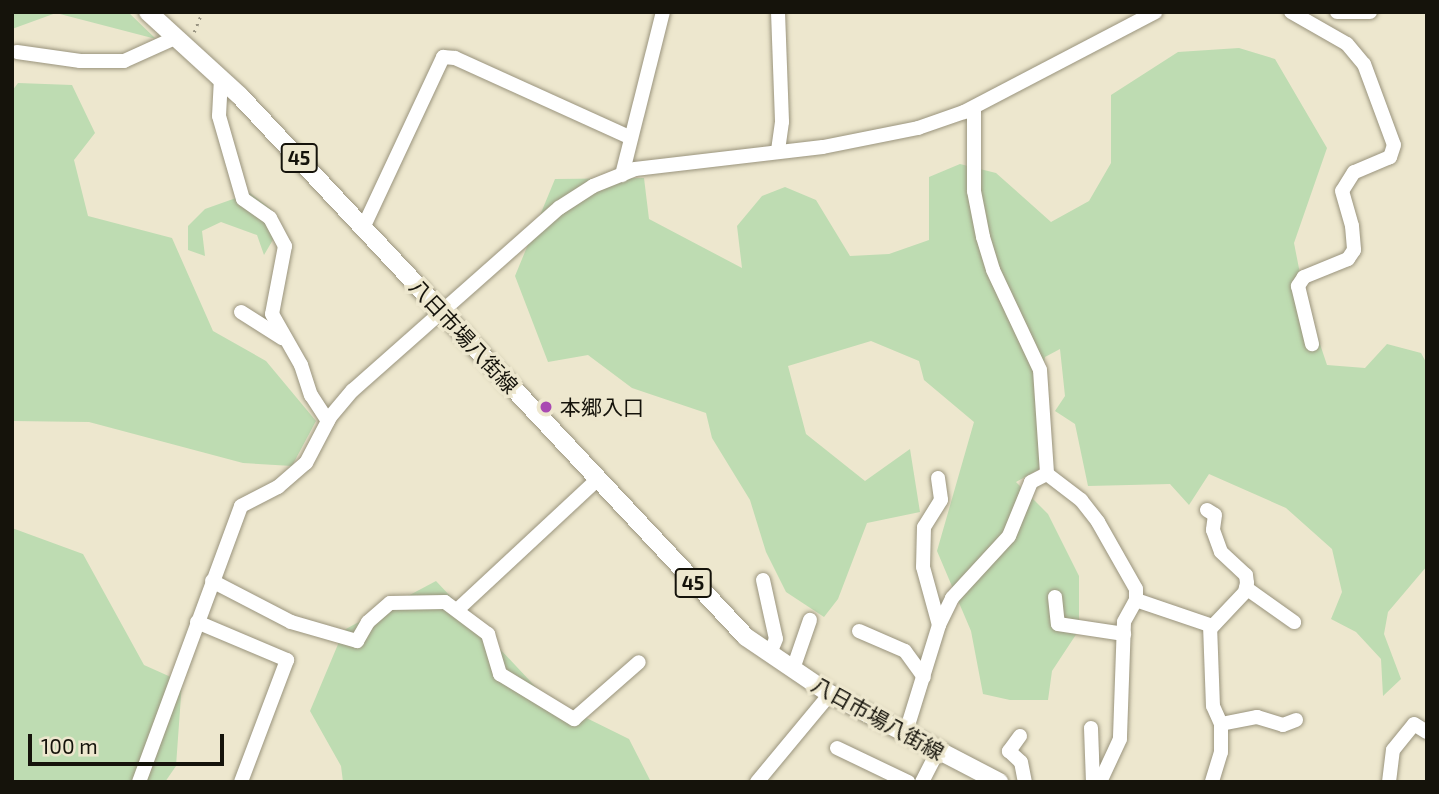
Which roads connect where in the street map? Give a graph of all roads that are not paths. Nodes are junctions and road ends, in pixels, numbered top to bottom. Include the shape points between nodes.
1 (148, 12) edge
2 (663, 12) edge
3 (778, 12) edge
4 (1155, 12) edge
5 (1291, 12) edge
6 (1337, 12) edge
7 (1370, 12) edge
8 (182, 42) junction
9 (17, 52) dead end
10 (221, 78) junction
11 (974, 108) junction
12 (631, 138) junction
13 (778, 151) junction
14 (622, 175) junction
15 (363, 228) junction
16 (241, 312) dead end
17 (443, 312) junction
18 (282, 338) junction
19 (1312, 344) dead end
20 (328, 421) junction
21 (1047, 474) junction
22 (938, 478) dead end
23 (597, 480) junction
24 (1208, 510) dead end
25 (763, 580) dead end
26 (212, 581) junction
27 (1246, 588) junction
28 (1055, 597) dead end
29 (1136, 600) junction
30 (458, 609) junction
31 (810, 620) dead end
32 (197, 622) junction
33 (1294, 622) dead end
34 (939, 625) junction
35 (1211, 628) junction
36 (859, 631) dead end
37 (1124, 634) junction
38 (770, 653) junction
39 (639, 662) dead end
40 (793, 669) junction
41 (924, 677) junction
42 (830, 694) junction
43 (1296, 720) dead end
44 (1221, 724) junction
45 (1091, 728) dead end
46 (1427, 732) edge
47 (905, 735) junction
48 (1020, 736) dead end
49 (837, 748) dead end
50 (937, 752) junction
51 (139, 782) edge
52 (241, 782) edge
53 (757, 782) edge
54 (908, 782) edge
55 (922, 782) edge
56 (999, 782) edge
57 (1025, 782) edge
58 (1093, 782) edge
59 (1100, 782) edge
60 (1212, 782) edge
61 (1389, 782) edge

1 - 8 main road, 八日市場八街線 / 45
2 - 12 street
3 - 13 street via 782,122
4 - 11 street
5 - 19 street via 1347,44 1364,64 1394,145 1390,156 1354,172 1342,191 1352,226 1354,250 1348,259 1304,277 1298,286
6 - 7 street
8 - 9 street via 124,61 79,61
8 - 10 main road, 八日市場八街線 / 45
10 - 15 main road, 八日市場八街線 / 45
10 - 18 street via 219,116 243,199 270,218 285,246 272,314
11 - 13 street via 870,139
11 - 21 street via 974,191 983,237 998,282 1040,370
12 - 14 street
12 - 15 street via 455,58 443,57
13 - 14 street via 669,161
14 - 17 street via 593,186 559,208
15 - 17 main road, 八日市場八街線 / 45
16 - 18 street
17 - 20 street via 353,390
17 - 23 main road, 八日市場八街線 / 45
18 - 20 street
20 - 26 street via 306,463 278,487 241,506
21 - 29 street via 1080,500 1098,522 1132,579
21 - 34 street via 1027,488 1009,536 953,598
22 - 34 street via 941,499 924,527 923,567
23 - 30 street
23 - 38 main road, 八日市場八街線 / 45 via 725,617
24 - 27 street via 1215,515 1218,548 1247,575
25 - 38 street via 776,639
26 - 30 street via 291,622 356,641 368,622 390,603 440,601
26 - 32 street
27 - 33 street
27 - 35 street
28 - 37 street via 1058,624
29 - 35 street via 1201,619
29 - 37 street
30 - 39 street via 488,634 500,674 574,719
31 - 40 street
32 - 51 street
32 - 52 street via 287,660
34 - 41 street
35 - 44 street via 1213,706
36 - 41 street via 905,651
37 - 59 street via 1122,722
38 - 40 main road, 八日市場八街線 / 45
40 - 42 main road, 八日市場八街線 / 45
41 - 47 street
42 - 47 main road, 八日市場八街線 / 45
42 - 53 street
43 - 44 street via 1283,725 1257,717
44 - 60 street via 1221,752
45 - 58 street
46 - 61 street via 1414,724 1393,750
47 - 50 main road, 八日市場八街線 / 45
48 - 57 street via 1009,751 1021,762
49 - 54 street
50 - 55 street
50 - 56 main road, 八日市場八街線 / 45

